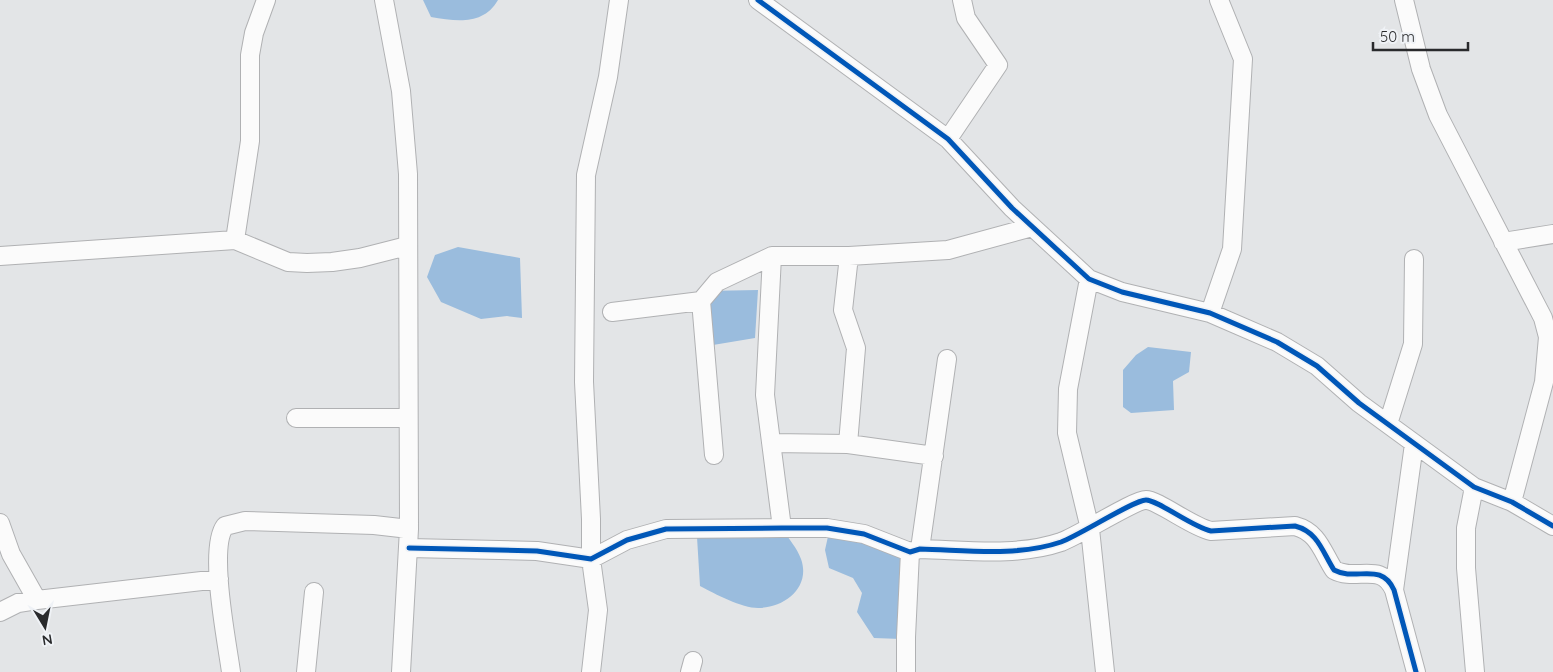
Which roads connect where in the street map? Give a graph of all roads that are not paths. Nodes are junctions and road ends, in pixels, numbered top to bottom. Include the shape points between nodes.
1 (266, 0) edge
2 (384, 0) edge
3 (619, 0) edge
4 (758, 0) edge
5 (962, 0) edge
6 (1219, 0) edge
7 (1404, 0) edge
8 (948, 139) junction
9 (1032, 227) junction
10 (1553, 234) edge
11 (235, 240) junction
12 (1503, 242) junction
13 (407, 246) junction
14 (0, 256) edge
15 (772, 256) junction
16 (849, 256) junction
17 (1414, 259) dead end
18 (1089, 279) junction
19 (701, 301) junction
20 (612, 312) dead end
21 (1210, 313) junction
22 (947, 358) dead end
23 (296, 418) dead end
24 (408, 418) junction
25 (1388, 424) junction
26 (772, 443) junction
27 (848, 444) junction
28 (1414, 444) junction
29 (714, 455) dead end
30 (934, 456) junction
31 (1474, 487) junction
32 (1512, 502) junction
33 (1552, 523) edge
34 (0, 524) edge
35 (782, 528) junction
36 (410, 529) junction
37 (1090, 529) junction
38 (409, 548) junction
39 (915, 550) junction
40 (590, 559) junction
41 (219, 579) junction
42 (1394, 590) junction
43 (314, 592) dead end
44 (37, 600) junction
45 (0, 612) edge
46 (231, 672) edge
47 (306, 672) edge
48 (401, 672) edge
49 (591, 672) edge
50 (906, 672) edge
51 (1105, 672) edge
52 (1416, 672) edge
53 (1475, 672) edge

1 - 11 street via 250,55 250,141
2 - 13 street via 401,91 408,174
3 - 40 street via 608,77 586,175 584,382
4 - 8 street
5 - 8 street via 966,18 998,65
6 - 21 street via 1243,59 1232,250
7 - 12 street via 1421,69 1438,114
8 - 9 street
9 - 16 street via 948,250
9 - 18 street
10 - 12 street
11 - 13 street via 288,262 307,263 360,258
11 - 14 street
12 - 32 street via 1543,318 1548,337 1544,382
13 - 24 street
15 - 16 street
15 - 19 street via 717,282
15 - 26 street via 765,395
16 - 27 street via 843,310 856,348
17 - 25 street via 1414,344
18 - 21 street via 1122,292
18 - 37 street via 1068,389 1067,432
19 - 20 street
19 - 29 street
21 - 25 street via 1277,342 1309,361
22 - 30 street
23 - 24 street
24 - 36 street
25 - 28 street
26 - 27 street
26 - 35 street
27 - 30 street
28 - 31 street
28 - 42 street
30 - 39 street
31 - 32 street
31 - 53 street via 1466,528 1466,568
32 - 33 street
34 - 44 street via 11,554
35 - 39 street via 827,528 864,534
35 - 40 street via 666,529 628,540
36 - 38 street
36 - 41 street via 374,525 232,522 224,526 218,539
37 - 39 street via 1036,549
37 - 42 street via 1144,500 1150,500 1200,529 1211,531 1294,526 1314,536 1334,570 1348,574 1382,575 1388,578
37 - 51 street
38 - 40 street via 537,551
38 - 48 street
39 - 50 street via 906,637
40 - 49 street via 597,587 598,610
41 - 44 street
41 - 46 street
42 - 52 street
43 - 47 street
44 - 45 street via 18,603

